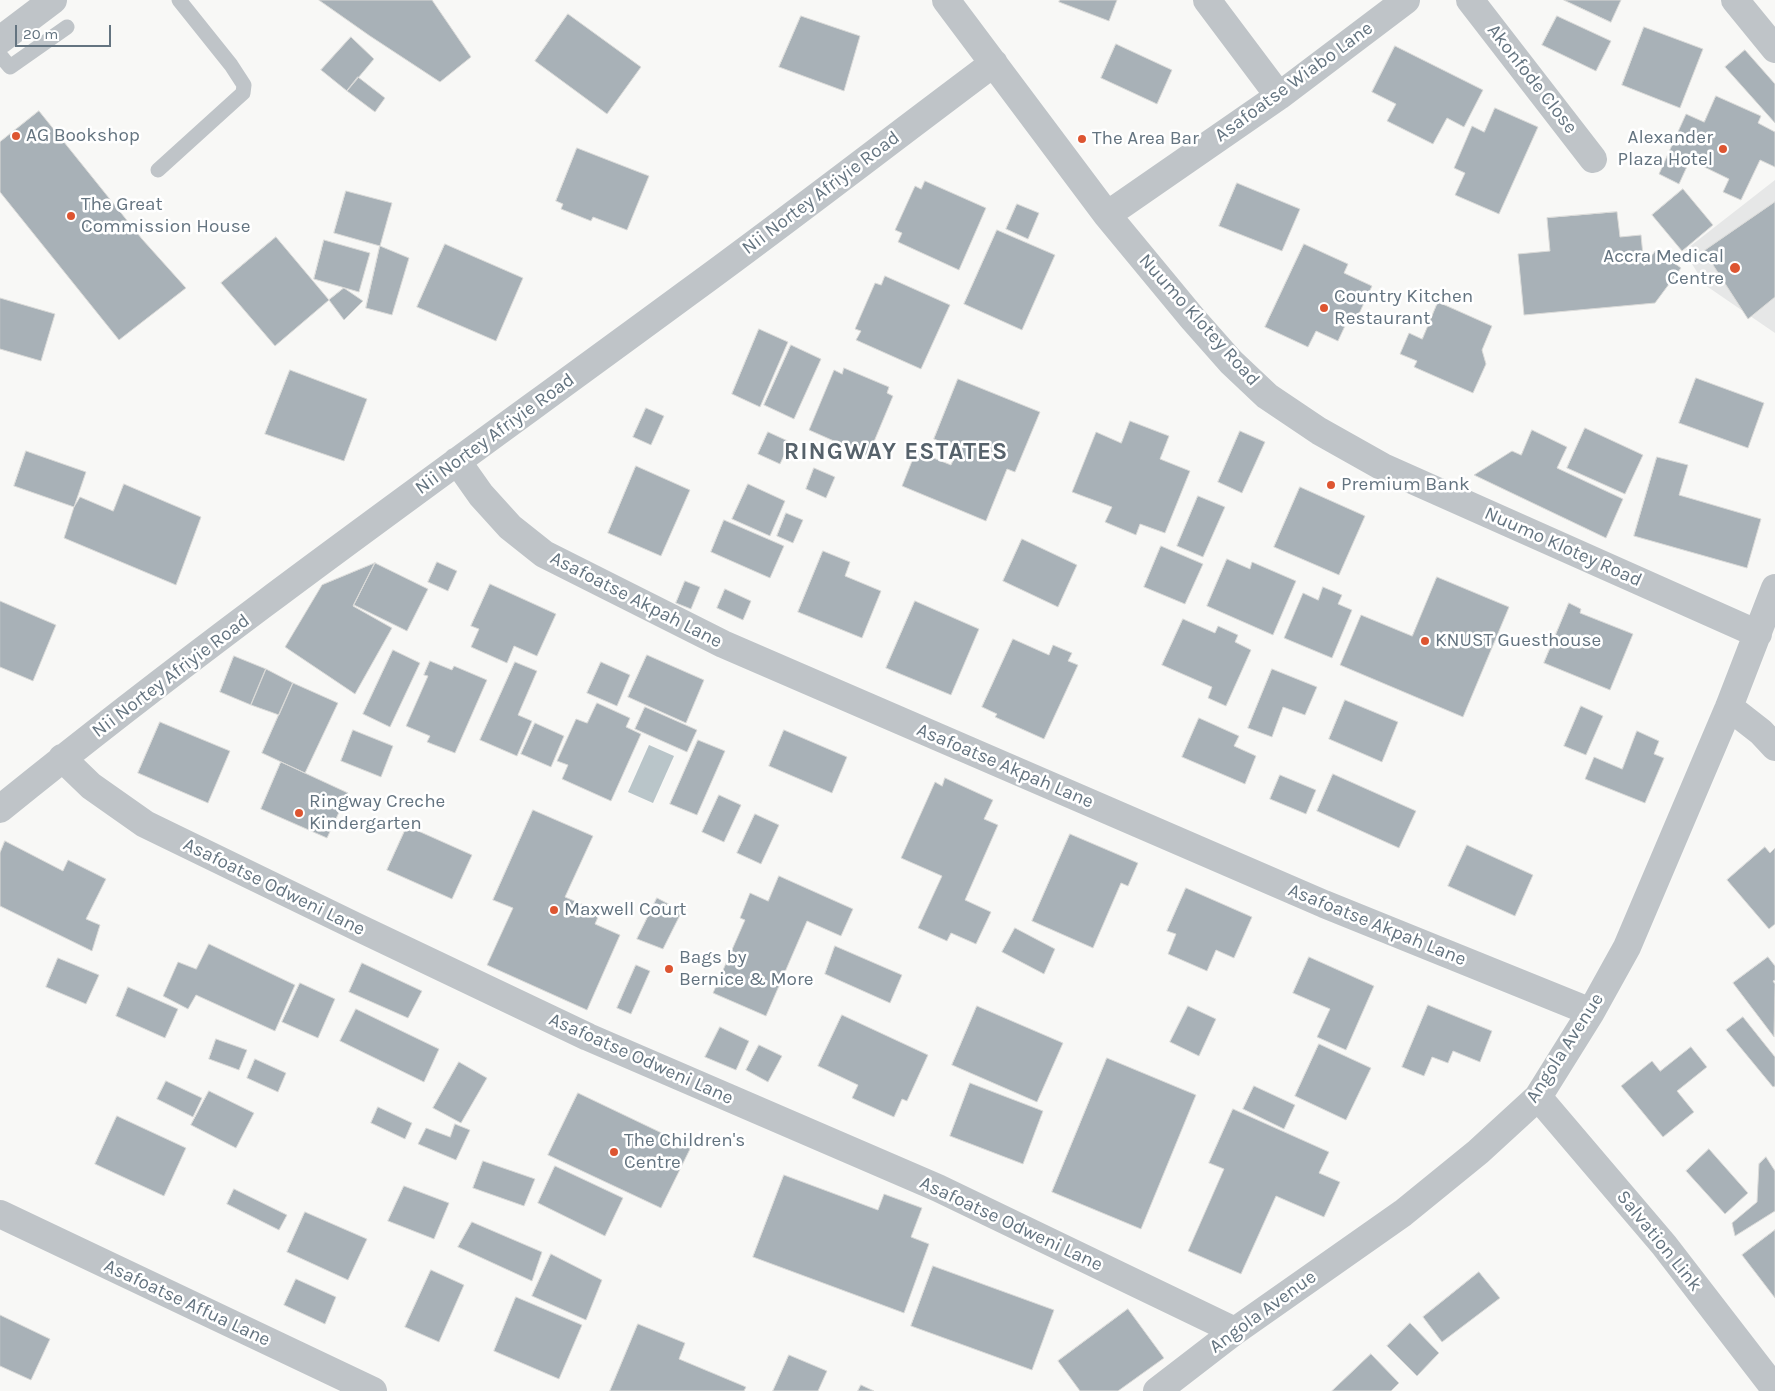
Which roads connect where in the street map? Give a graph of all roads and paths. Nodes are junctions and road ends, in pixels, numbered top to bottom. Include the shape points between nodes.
1 (54, 0) edge
2 (179, 0) edge
3 (946, 0) edge
4 (1207, 0) edge
5 (1406, 0) edge
6 (1470, 0) edge
7 (1735, 0) edge
8 (67, 27) dead end
9 (0, 40) edge
10 (1775, 49) edge
11 (0, 55) edge
12 (994, 63) junction
13 (1279, 96) junction
14 (1593, 159) dead end
15 (158, 170) dead end
16 (1107, 214) junction
17 (457, 461) junction
18 (1775, 588) edge
19 (1758, 634) junction
20 (1729, 707) junction
21 (1775, 747) edge
22 (62, 758) junction
23 (0, 809) edge
24 (1590, 1012) junction
25 (1538, 1097) junction
26 (0, 1214) edge
27 (1236, 1331) junction
28 (1775, 1389) edge
29 (373, 1391) edge
30 (1157, 1391) edge

1 - 9 street
2 - 15 lane via 231,65 244,85 244,93
3 - 12 street, Nuumo Klotey Road
4 - 13 street
5 - 13 street, Asafoatse Wiabo Lane
6 - 14 street, Akonfode Close
7 - 10 street
8 - 11 lane via 10,66
12 - 16 street, Nuumo Klotey Road
12 - 17 street, Nii Nortey Afriyie Road via 692,290
13 - 16 street, Asafoatse Wiabo Lane
16 - 19 street, Nuumo Klotey Road via 1231,362 1267,396 1319,431 1383,467
17 - 22 street, Nii Nortey Afriyie Road
17 - 24 street, Asafoatse Akpah Lane via 510,526 544,554 723,644 1324,904
18 - 19 street, Angola Avenue
19 - 20 street, Angola Avenue
20 - 21 street
20 - 24 street, Angola Avenue via 1627,947
22 - 23 street, Nii Nortey Afriyie Road
22 - 27 street, Asafoatse Odweni Lane via 91,786 145,824 588,1037 938,1188
24 - 25 street, Angola Avenue
25 - 27 street, Angola Avenue via 1478,1152 1403,1213
25 - 28 street, Salvation Link via 1664,1245
26 - 29 street, Asafoatse Affua Lane
27 - 30 street, Angola Avenue

